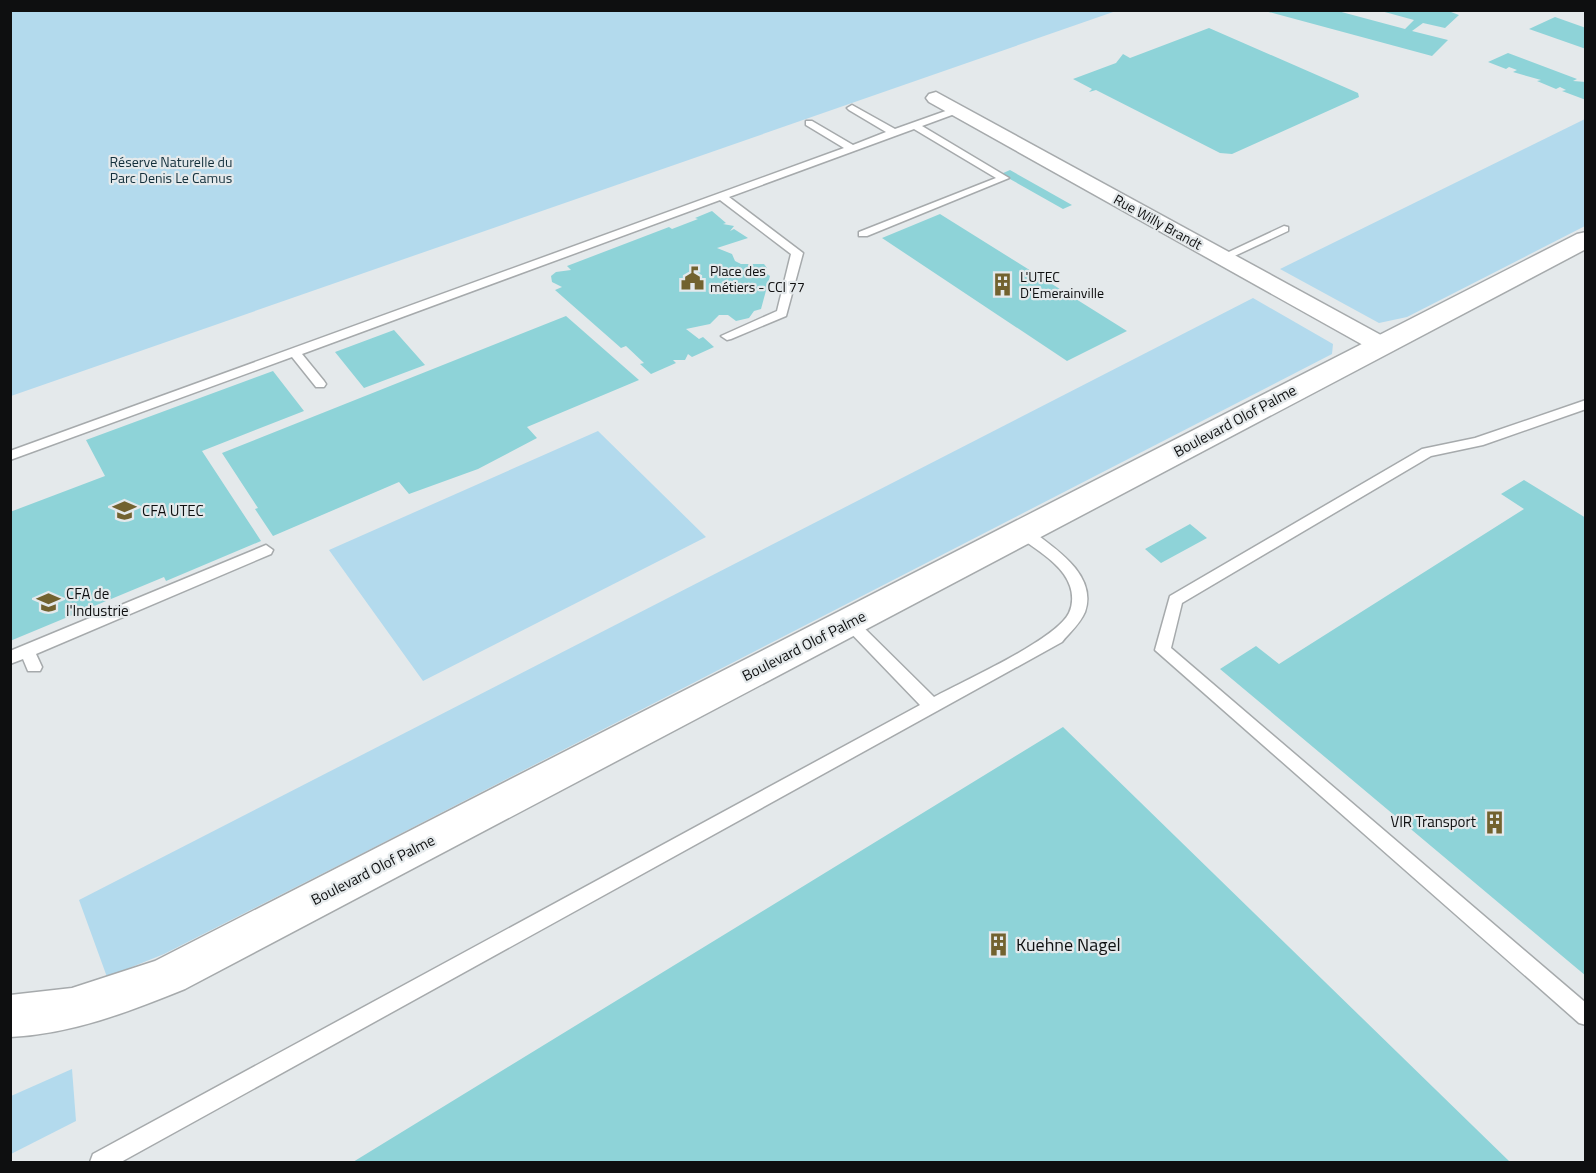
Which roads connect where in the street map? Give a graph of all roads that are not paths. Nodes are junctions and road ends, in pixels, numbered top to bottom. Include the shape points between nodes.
1 (936, 98) dead end
2 (852, 108) dead end
3 (957, 110) junction
4 (809, 123) dead end
5 (915, 126) junction
6 (894, 133) junction
7 (851, 148) junction
8 (720, 195) junction
9 (1284, 229) dead end
10 (863, 234) dead end
11 (1586, 239) edge
12 (1222, 258) junction
13 (727, 336) dead end
14 (1381, 345) junction
15 (294, 352) junction
16 (320, 384) dead end
17 (1586, 404) edge
18 (10, 456) edge
19 (1023, 532) junction
20 (266, 550) dead end
21 (849, 622) junction
22 (27, 651) junction
23 (10, 658) edge
24 (33, 667) dead end
25 (932, 706) junction
26 (10, 1016) edge
27 (1586, 1016) edge
28 (101, 1162) edge

1 - 3 street, Rue Willy Brandt
2 - 6 lane
3 - 5 lane
3 - 12 street, Rue Willy Brandt
4 - 7 lane
5 - 6 lane
5 - 10 lane via 1004,178
6 - 7 lane
7 - 8 lane
8 - 13 lane via 797,253 782,313
8 - 15 lane
9 - 12 lane
11 - 14 street, Boulevard Olof Palme
12 - 14 street, Rue Willy Brandt
14 - 19 street, Boulevard Olof Palme
15 - 16 lane
15 - 18 lane
17 - 27 lane via 1478,442 1427,452 1175,600 1163,650
19 - 21 street, Boulevard Olof Palme
19 - 25 lane via 1071,570 1080,586 1077,612 1056,638
20 - 22 lane
21 - 25 lane
21 - 26 street, Boulevard Olof Palme via 171,975 109,999 40,1016
22 - 23 lane
22 - 24 lane
25 - 28 lane

